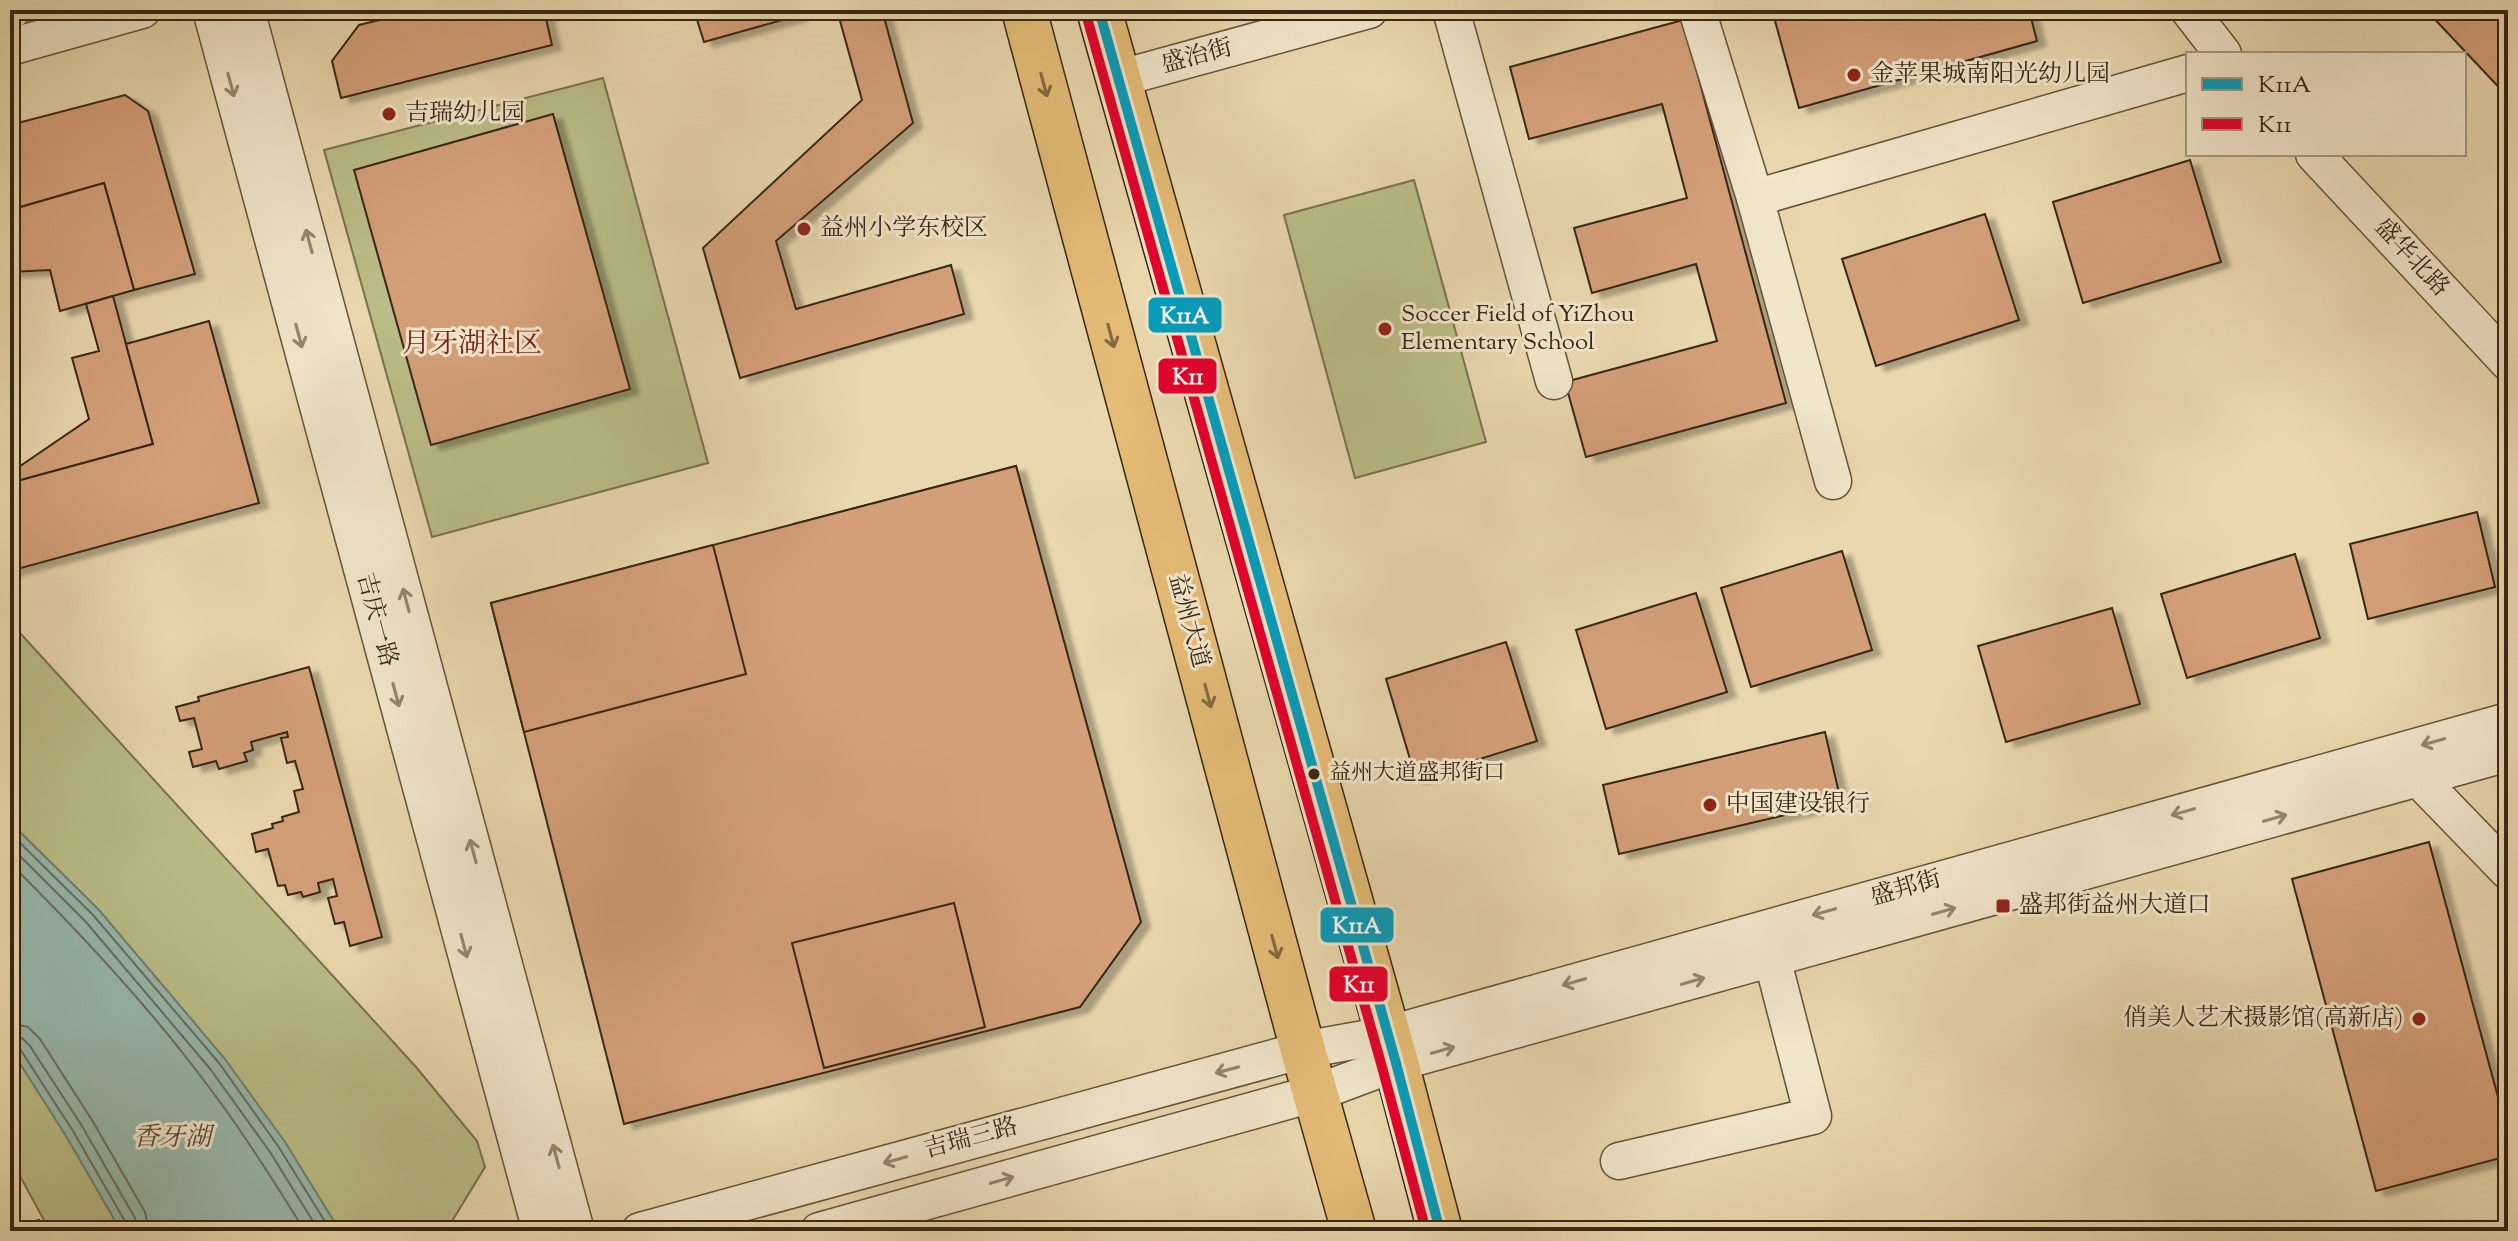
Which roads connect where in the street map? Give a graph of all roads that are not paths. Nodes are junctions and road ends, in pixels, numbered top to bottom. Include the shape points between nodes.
1 (142, 10) edge
2 (211, 10) edge
3 (246, 10) edge
4 (1024, 10) edge
5 (1099, 10) edge
6 (1369, 10) edge
7 (1451, 10) edge
8 (1697, 10) edge
9 (2189, 10) edge
10 (10, 47) edge
11 (2221, 52) edge
12 (2186, 74) edge
13 (1117, 79) junction
14 (2316, 156) edge
15 (1755, 198) junction
16 (2508, 362) edge
17 (1554, 381) dead end
18 (1833, 481) dead end
19 (2508, 721) edge
20 (2508, 753) edge
21 (2418, 778) junction
22 (2508, 871) edge
23 (1772, 958) junction
24 (1391, 1049) junction
25 (1303, 1050) junction
26 (1316, 1093) junction
27 (1619, 1161) dead end
28 (541, 1231) edge
29 (576, 1231) edge
30 (640, 1231) edge
31 (819, 1231) edge
32 (1354, 1231) edge
33 (1440, 1231) edge

1 - 10 street
2 -> 28 street, 吉庆一路
29 -> 3 street, 吉庆一路
4 -> 25 main road, 益州大道
5 - 13 main road
6 - 13 street, 盛治街
7 - 17 street
8 - 15 street
9 - 11 street
12 - 15 street
13 - 24 main road
14 - 16 street, 盛华北路
15 - 18 street
19 -> 24 street, 盛邦街
20 - 21 street, 盛邦街
21 - 22 street
23 -> 21 street, 盛邦街
24 -> 23 street, 盛邦街
23 - 27 street via 1813,1116
24 - 25 street, 盛邦街
24 - 26 street, 盛邦街
24 - 33 main road
25 - 26 main road, 益州大道
25 -> 30 street, 吉瑞三路
31 -> 26 street, 吉瑞三路
26 - 32 main road, 益州大道

